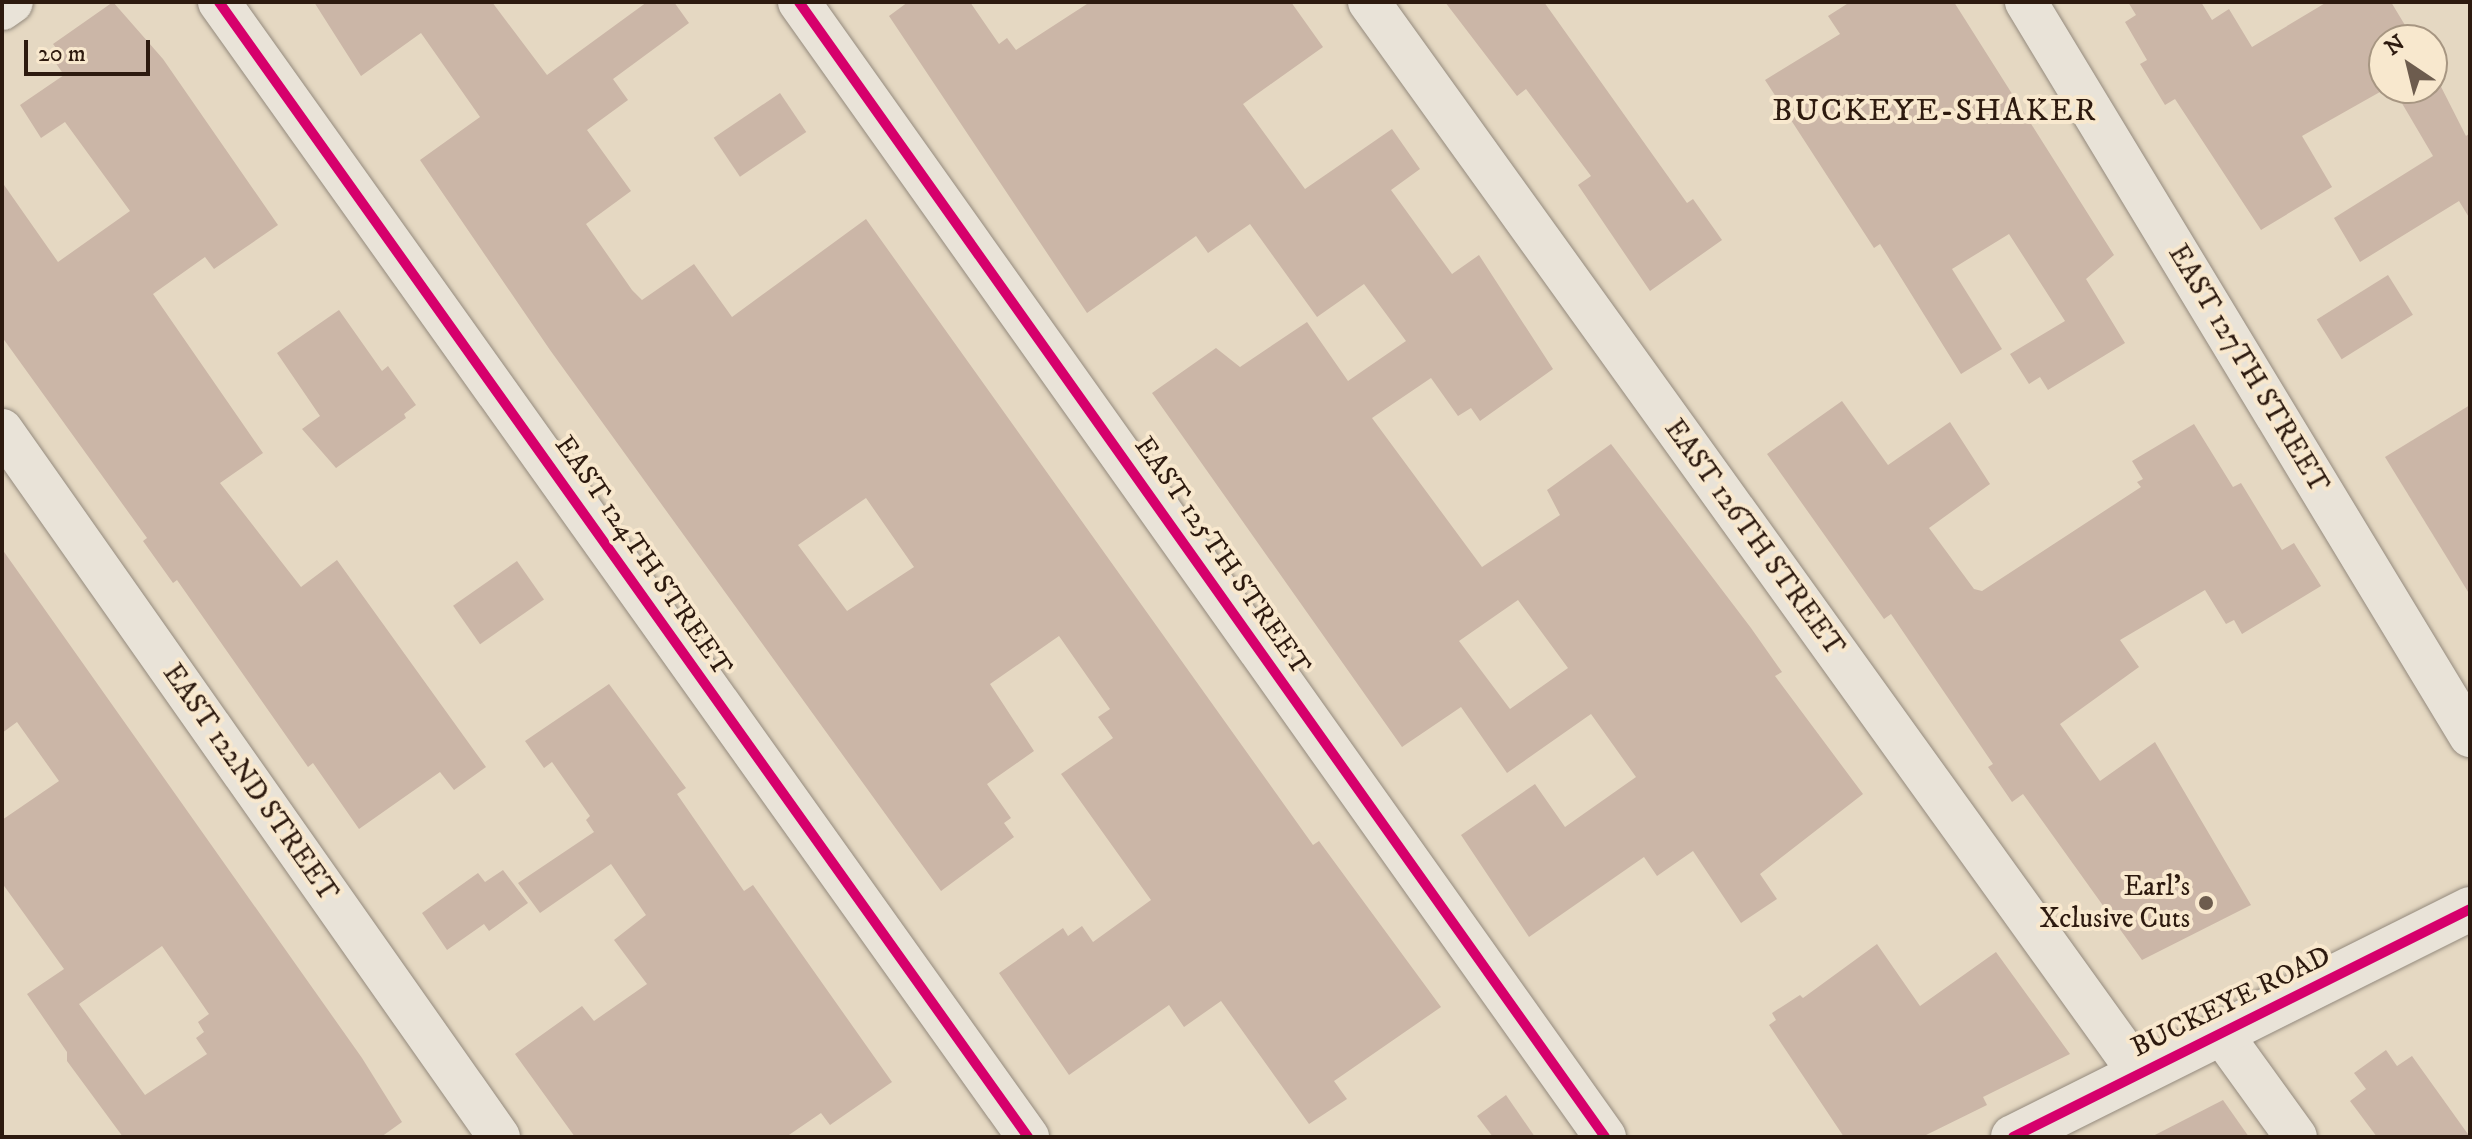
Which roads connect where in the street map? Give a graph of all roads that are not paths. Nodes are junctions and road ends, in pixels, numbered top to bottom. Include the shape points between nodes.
1 (12, 2) edge
2 (219, 2) edge
3 (799, 2) edge
4 (1369, 2) edge
5 (2026, 2) edge
6 (2, 9) edge
7 (2, 430) edge
8 (2470, 736) edge
9 (2470, 909) edge
10 (2221, 1033) junction
11 (2140, 1074) junction
12 (499, 1137) edge
13 (1028, 1137) edge
14 (1605, 1137) edge
15 (2013, 1137) edge
16 (2296, 1137) edge

1 - 6 street
2 - 13 street, EAST 124TH STREET
3 - 14 street, EAST 125TH STREET
4 - 11 street, EAST 126TH STREET
5 - 8 street, EAST 127TH STREET
7 - 12 street, EAST 122ND STREET
9 - 10 street, BUCKEYE ROAD
10 - 11 street, BUCKEYE ROAD
10 - 16 street
11 - 15 street, BUCKEYE ROAD

